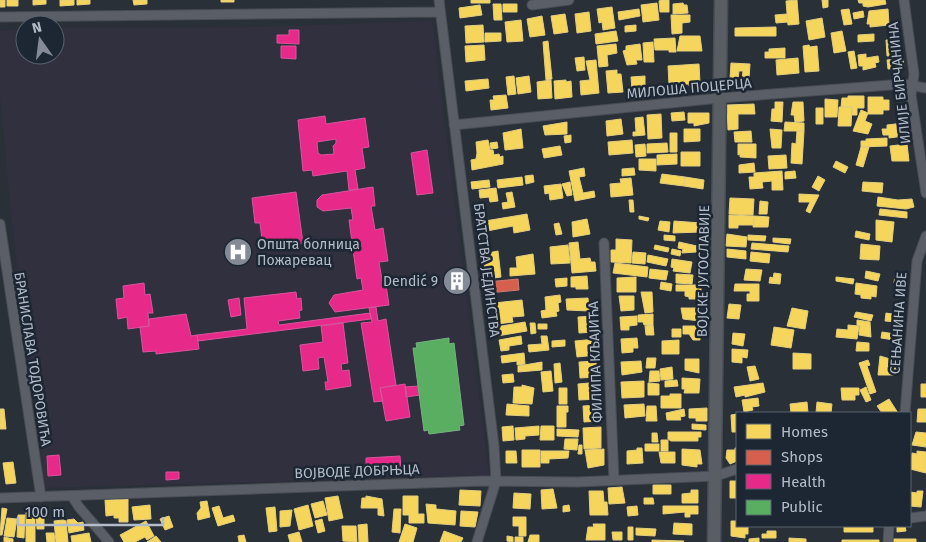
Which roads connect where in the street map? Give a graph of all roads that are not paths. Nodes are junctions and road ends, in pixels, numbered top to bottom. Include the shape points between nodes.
1 (439, 0) edge
2 (569, 0) edge
3 (721, 0) edge
4 (904, 0) edge
5 (532, 5) dead end
6 (440, 12) junction
7 (0, 17) edge
8 (913, 86) junction
9 (926, 88) edge
10 (720, 98) junction
11 (454, 126) junction
12 (926, 193) edge
13 (0, 224) edge
14 (926, 236) edge
15 (604, 243) dead end
16 (905, 412) edge
17 (736, 469) edge
18 (716, 476) junction
19 (614, 480) junction
20 (496, 481) junction
21 (72, 496) junction
22 (0, 498) edge
23 (41, 498) junction
24 (926, 516) edge
25 (911, 518) edge
26 (889, 527) edge
27 (109, 542) edge
28 (477, 542) edge
29 (714, 542) edge
30 (888, 542) edge

1 - 6 street, БРАТСТВА ЈЕДИНСТВА
2 - 5 street
3 - 10 main road, ВОЈСКЕ ЈУГОСЛАВИЈЕ
4 - 8 street, ИЛИЈЕ БИРЧАНИНА
6 - 7 street
6 - 11 street, БРАТСТВА ЈЕДИНСТВА
8 - 9 street, МИЛОША ПОЦЕРЦА
8 - 10 street, МИЛОША ПОЦЕРЦА via 904,84
8 - 12 street, ИЛИЈЕ БИРЧАНИНА
10 - 11 street, МИЛОША ПОЦЕРЦА
10 - 18 main road, ВОЈСКЕ ЈУГОСЛАВИЈЕ
11 - 20 street, БРАТСТВА ЈЕДИНСТВА via 480,317
13 - 23 street, БРАНИСЛАВА ТОДОРОВИЋА
14 - 16 street, СЕЊАНИНА ИВЕ via 917,261
15 - 19 street, ФИЛИПА КЉАЈИЋА
17 - 18 street, ВОЈВОДЕ ДОБРЊЦА
18 - 19 street, ВОЈВОДЕ ДОБРЊЦА
18 - 29 main road, ВОЈСКЕ ЈУГОСЛАВИЈЕ
19 - 20 street, ВОЈВОДЕ ДОБРЊЦА
20 - 21 street, ВОЈВОДЕ ДОБРЊЦА
20 - 28 street, БРАТСТВА ЈЕДИНСТВА
21 - 23 street, ВОЈВОДЕ ДОБРЊЦА
21 - 27 street
22 - 23 street, ВОЈВОДЕ ДОБРЊЦА
24 - 25 street
26 - 30 street

